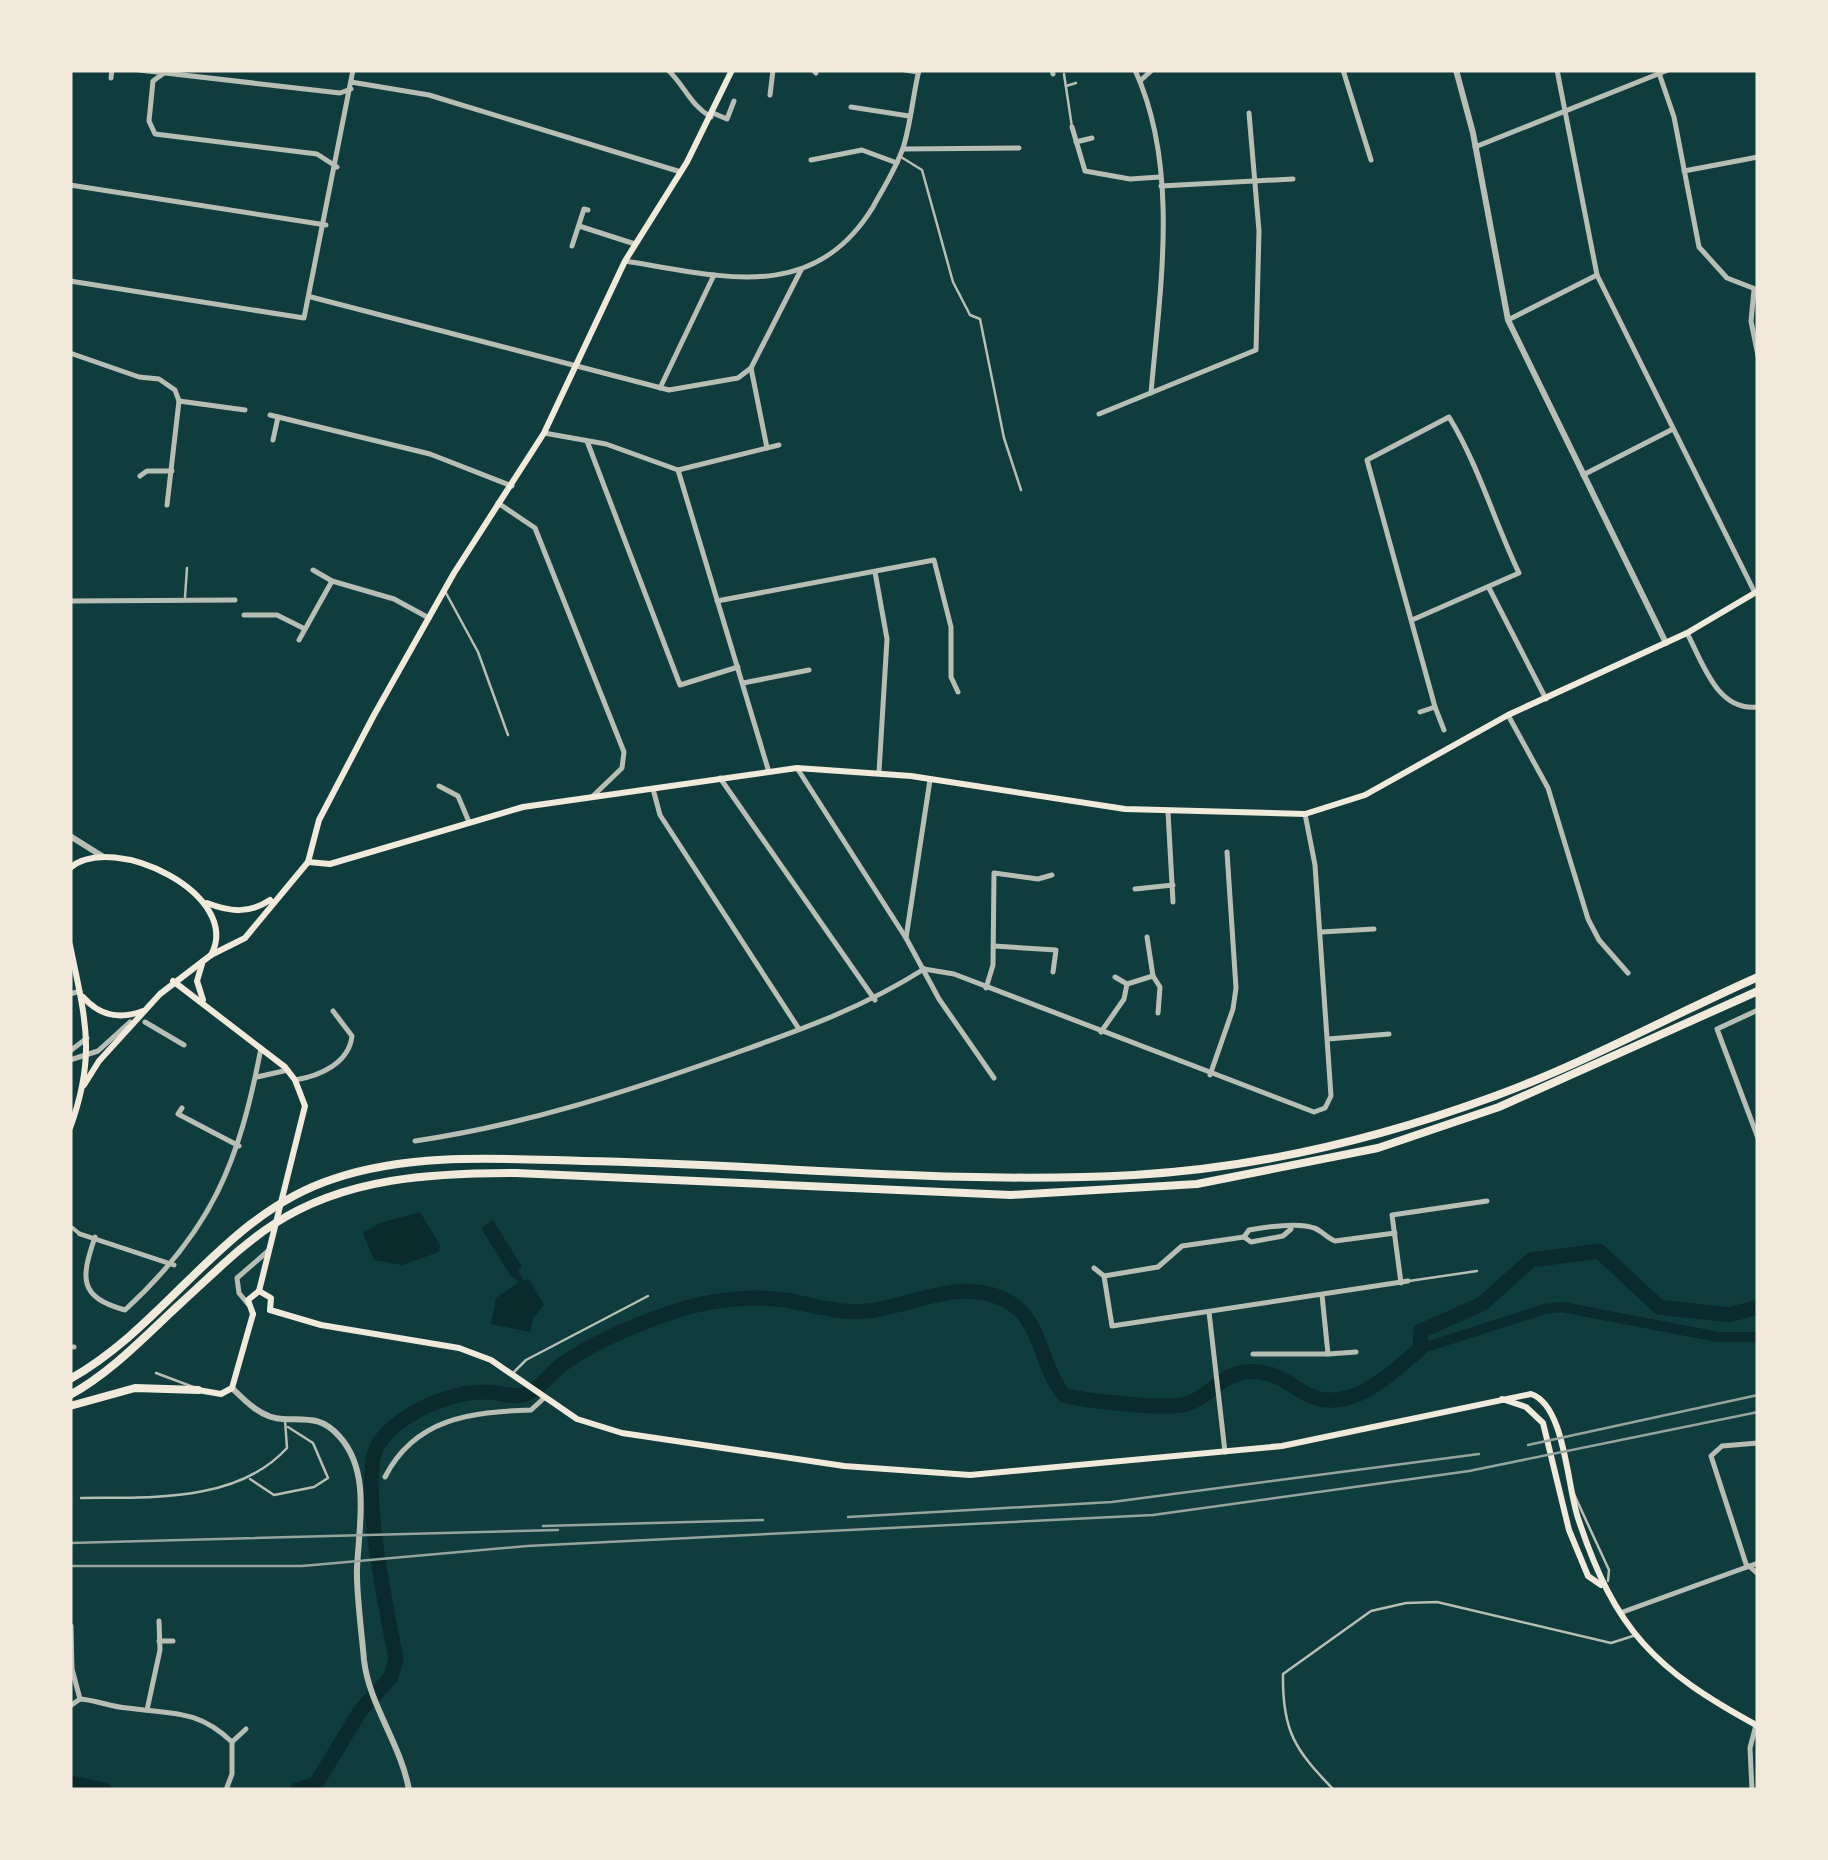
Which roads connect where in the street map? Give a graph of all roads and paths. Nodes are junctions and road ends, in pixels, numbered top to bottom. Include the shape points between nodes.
1 (112, 70) edge
2 (139, 70) edge
3 (353, 70) edge
4 (668, 70) edge
5 (732, 70) edge
6 (774, 70) edge
7 (905, 70) edge
8 (1135, 70) edge
9 (1152, 70) edge
10 (1343, 70) edge
11 (1456, 70) edge
12 (1558, 70) edge
13 (1668, 70) edge
14 (918, 71) edge
15 (164, 73) junction
16 (1064, 74) dead end
17 (1659, 74) junction
18 (111, 78) dead end
19 (1140, 80) junction
20 (1076, 83) dead end
21 (351, 86) junction
22 (1064, 86) junction
23 (770, 95) dead end
24 (734, 101) dead end
25 (851, 107) dead end
26 (1567, 112) junction
27 (1249, 113) dead end
28 (712, 115) junction
29 (909, 116) junction
30 (1072, 127) joint
31 (1092, 138) dead end
32 (1076, 142) junction
33 (1475, 147) junction
34 (903, 148) junction
35 (1019, 148) dead end
36 (1758, 157) edge
37 (811, 160) dead end
38 (898, 160) junction
39 (1372, 160) dead end
40 (337, 168) junction
41 (681, 172) junction
42 (1684, 172) junction
43 (1160, 178) junction
44 (1293, 179) dead end
45 (1257, 182) junction
46 (70, 184) edge
47 (1161, 186) junction
48 (588, 210) dead end
49 (326, 226) junction
50 (579, 226) junction
51 (635, 244) junction
52 (572, 246) dead end
53 (625, 261) junction
54 (800, 270) junction
55 (714, 275) junction
56 (1598, 275) junction
57 (70, 281) edge
58 (1756, 290) edge
59 (311, 296) junction
60 (1508, 320) junction
61 (70, 353) edge
62 (1758, 356) edge
63 (575, 364) junction
64 (752, 368) junction
65 (660, 388) junction
66 (1151, 393) junction
67 (179, 401) junction
68 (245, 410) dead end
69 (1099, 414) dead end
70 (270, 415) dead end
71 (278, 417) junction
72 (1673, 429) junction
73 (544, 433) junction
74 (273, 440) dead end
75 (587, 442) junction
76 (780, 445) dead end
77 (767, 448) junction
78 (678, 470) junction
79 (172, 471) junction
80 (1583, 475) junction
81 (140, 476) dead end
82 (512, 486) junction
83 (1021, 490) dead end
84 (498, 503) junction
85 (168, 505) dead end
86 (187, 568) dead end
87 (313, 570) dead end
88 (875, 572) junction
89 (332, 581) junction
90 (1489, 588) junction
91 (445, 591) junction
92 (1756, 592) edge
93 (70, 600) edge
94 (184, 600) junction
95 (235, 600) dead end
96 (718, 602) junction
97 (244, 615) dead end
98 (430, 618) junction
99 (1412, 620) junction
100 (305, 629) junction
101 (1687, 633) junction
102 (299, 640) dead end
103 (1666, 644) junction
104 (738, 667) junction
105 (808, 670) dead end
106 (742, 683) junction
107 (958, 692) dead end
108 (1546, 699) junction
109 (1758, 706) edge
110 (1435, 707) junction
111 (1420, 712) dead end
112 (1508, 715) junction
113 (1444, 730) dead end
114 (508, 735) dead end
115 (797, 768) junction
116 (768, 769) junction
117 (878, 772) junction
118 (720, 778) junction
119 (930, 780) junction
120 (439, 786) dead end
121 (652, 788) junction
122 (589, 800) junction
123 (1168, 812) junction
124 (1305, 814) junction
125 (469, 822) junction
126 (70, 836) edge
127 (1227, 852) dead end
128 (102, 856) junction
129 (308, 862) junction
130 (70, 868) edge
131 (1052, 875) dead end
132 (1173, 886) junction
133 (1135, 889) dead end
134 (274, 898) junction
135 (1173, 902) dead end
136 (205, 903) junction
137 (1374, 928) dead end
138 (1321, 932) junction
139 (1148, 937) dead end
140 (906, 938) junction
141 (70, 945) edge
142 (994, 946) junction
143 (211, 955) junction
144 (202, 962) junction
145 (924, 970) junction
146 (1052, 972) dead end
147 (1628, 973) dead end
148 (1154, 976) junction
149 (1115, 977) dead end
150 (1758, 977) edge
151 (173, 981) junction
152 (1127, 984) junction
153 (986, 988) junction
154 (80, 991) junction
155 (1758, 991) edge
156 (70, 994) edge
157 (875, 1000) junction
158 (204, 1001) junction
159 (144, 1010) junction
160 (1758, 1010) edge
161 (332, 1012) dead end
162 (1158, 1013) dead end
163 (145, 1022) dead end
164 (799, 1030) junction
165 (1101, 1032) junction
166 (1389, 1034) dead end
167 (88, 1035) junction
168 (1328, 1039) junction
169 (262, 1045) junction
170 (184, 1046) dead end
171 (70, 1052) edge
172 (87, 1057) junction
173 (70, 1060) edge
174 (288, 1070) junction
175 (1210, 1075) junction
176 (256, 1078) junction
177 (994, 1078) dead end
178 (296, 1080) junction
179 (84, 1085) junction
180 (182, 1108) dead end
181 (70, 1128) edge
182 (1758, 1138) edge
183 (414, 1140) dead end
184 (239, 1146) junction
185 (1463, 1191) dead end
186 (1487, 1201) dead end
187 (1465, 1204) junction
188 (70, 1226) edge
189 (1291, 1229) junction
190 (1395, 1233) junction
191 (80, 1234) joint
192 (95, 1237) junction
193 (1244, 1237) junction
194 (268, 1251) junction
195 (174, 1265) junction
196 (1094, 1268) dead end
197 (1477, 1271) dead end
198 (1104, 1276) junction
199 (1405, 1282) junction
200 (259, 1291) junction
201 (1322, 1294) junction
202 (648, 1296) dead end
203 (248, 1304) junction
204 (270, 1310) junction
205 (1210, 1312) junction
206 (253, 1314) junction
207 (1356, 1352) dead end
208 (1253, 1354) dead end
209 (1328, 1354) junction
210 (156, 1373) dead end
211 (511, 1375) junction
212 (70, 1379) edge
213 (235, 1384) junction
214 (198, 1390) junction
215 (70, 1395) edge
216 (543, 1399) junction
217 (1500, 1399) junction
218 (70, 1406) edge
219 (286, 1423) junction
220 (1758, 1443) edge
221 (1225, 1452) junction
222 (385, 1477) dead end
223 (249, 1478) junction
224 (80, 1498) dead end
225 (1758, 1563) edge
226 (1748, 1567) junction
227 (1758, 1574) edge
228 (1601, 1585) junction
229 (1618, 1614) junction
230 (159, 1622) dead end
231 (71, 1626) edge
232 (1634, 1635) junction
233 (159, 1641) junction
234 (173, 1641) dead end
235 (80, 1698) junction
236 (70, 1706) edge
237 (148, 1710) junction
238 (1757, 1726) edge
239 (246, 1729) dead end
240 (232, 1742) junction
241 (226, 1790) edge
242 (409, 1790) edge
243 (1334, 1790) edge
244 (1346, 1790) edge
245 (1386, 1790) edge
246 (1752, 1790) edge

1 - 18 street
2 - 15 street
3 - 21 street
4 - 28 street via 692,106
5 - 28 main road
6 - 23 street
7 - 14 street
8 - 19 street
9 - 19 street
10 - 39 street
11 - 33 street
12 - 26 street
13 - 17 street
14 - 29 street
15 - 21 street via 340,93
15 - 40 street via 153,82 149,121 155,134 317,154
16 - 22 lane
17 - 26 street
17 - 42 street
19 - 43 street
20 - 22 lane
21 - 40 street
21 - 41 street via 429,96
22 - 30 lane
24 - 28 street via 726,118
25 - 29 street
26 - 33 street
26 - 56 street
27 - 45 street
28 - 41 main road
29 - 34 street
30 - 32 street
31 - 32 street
32 - 43 street via 1085,171
33 - 60 street
34 - 35 street
34 - 38 street
36 - 42 street
37 - 38 street via 862,150
38 - 54 street via 850,241
38 - 83 lane via 922,170 953,282 970,315 980,319
40 - 49 street
41 - 51 main road
42 - 58 street via 1694,233 1706,260 1726,278
43 - 47 street
44 - 45 street
45 - 47 street
45 - 66 street via 1256,350
46 - 49 street
47 - 66 street
48 - 50 street
49 - 59 street
50 - 51 street
50 - 52 street
51 - 53 main road
53 - 55 street
53 - 63 main road
54 - 55 street via 758,278
54 - 64 street
55 - 65 street
56 - 60 street
56 - 72 street
57 - 59 street via 304,318
58 - 62 street via 1750,321
59 - 63 street
60 - 80 street
61 - 67 street via 159,379
63 - 65 street
63 - 73 main road
64 - 65 street via 738,378
64 - 77 street
66 - 69 street
67 - 68 street
67 - 79 street
70 - 71 street
71 - 74 street
71 - 82 street via 430,454
72 - 80 street
72 - 92 street
73 - 75 street
73 - 82 main road
75 - 78 street
75 - 104 street via 680,684
76 - 77 street
77 - 78 street
78 - 96 street
79 - 81 street
79 - 85 street
80 - 103 street
82 - 84 main road
84 - 91 main road
84 - 122 street via 535,528 624,752 622,768
86 - 94 lane
87 - 89 street
88 - 96 street
88 - 107 street via 934,560 952,627 951,678
88 - 117 street via 887,639
89 - 98 street via 374,591
89 - 100 street
90 - 99 street
90 - 99 street via 1519,573 1474,460 1449,417 1367,460
90 - 108 street
91 - 98 main road
91 - 114 lane via 478,652
92 - 101 main road
93 - 94 street
94 - 95 street
96 - 104 street
97 - 100 street via 278,614
98 - 129 main road via 319,820
99 - 110 street
100 - 102 street
101 - 103 main road
101 - 109 street via 1722,696 1744,708
103 - 108 main road
104 - 106 street
105 - 106 street
106 - 116 street
108 - 112 main road
110 - 111 street
110 - 113 street
112 - 124 main road via 1365,795
112 - 147 street via 1548,788 1588,918
115 - 116 main road
115 - 117 main road
115 - 140 street
116 - 118 main road
117 - 119 main road
118 - 121 main road
118 - 157 street
119 - 123 main road
119 - 140 street
120 - 125 street via 458,796
121 - 122 main road
121 - 164 street via 660,815
122 - 125 main road via 523,807
123 - 124 main road
123 - 132 street
124 - 138 street
125 - 129 main road via 330,864
126 - 128 street
127 - 175 street via 1236,988
128 - 130 main road
128 - 136 main road via 150,866
129 - 134 main road
131 - 142 street via 994,873
132 - 133 street
132 - 135 street
134 - 136 main road via 250,910
134 - 143 main road via 246,938
136 - 143 main road via 220,933
137 - 138 street
138 - 168 street
139 - 148 street
140 - 145 street
141 - 154 main road
142 - 146 street via 1056,950
142 - 153 street
143 - 144 main road
144 - 151 main road
144 - 158 main road via 197,981
145 - 153 street
145 - 157 street
145 - 177 street
148 - 152 street
148 - 162 street
149 - 152 street
150 - 212 highway via 1496,1096 1376,1134 1223,1164 1138,1175 1008,1177 575,1160 458,1159 372,1169 276,1204
151 - 158 main road
151 - 159 main road
152 - 165 street
153 - 165 street
154 - 156 street
154 - 159 main road via 101,1012 121,1017
154 - 167 main road
155 - 215 highway via 1498,1107 1378,1148 1197,1184 1011,1195 516,1173 379,1182 340,1192 274,1224 107,1371
157 - 164 street
158 - 169 main road
159 - 172 street
159 - 179 main road
160 - 182 street via 1717,1029
161 - 178 street via 352,1036 351,1046 336,1064
163 - 170 street
164 - 183 street via 598,1102
165 - 175 street
166 - 168 street
167 - 171 street
167 - 172 main road
168 - 175 street via 1331,1096 1314,1112
169 - 174 main road
169 - 176 street
172 - 173 street
172 - 179 main road
174 - 176 street
174 - 178 main road
176 - 184 street
178 - 194 main road via 304,1106
179 - 181 main road
180 - 184 street via 178,1114
184 - 195 street
185 - 187 street
186 - 187 street
187 - 190 street via 1392,1215
188 - 191 street
189 - 190 street via 1313,1227 1340,1241
189 - 193 street via 1249,1230
189 - 193 street via 1251,1242
190 - 199 street
191 - 192 street
192 - 195 street
192 - 195 street via 85,1278 101,1303 121,1309
193 - 198 street via 1182,1246 1158,1267
194 - 200 main road
194 - 203 street via 237,1278
196 - 198 street
197 - 199 lane
198 - 205 street via 1112,1326
199 - 201 street
200 - 203 main road
200 - 204 main road via 270,1298
201 - 205 street
201 - 209 street
202 - 211 lane via 526,1360
203 - 206 main road
204 - 206 main road
204 - 211 main road via 460,1348
205 - 221 street
206 - 213 main road
207 - 209 street
208 - 209 street
210 - 214 lane
211 - 216 main road
213 - 214 main road via 221,1394
213 - 219 street via 255,1410
214 - 218 highway via 135,1388
216 - 221 main road via 587,1424 622,1433 928,1475
216 - 222 street via 531,1410 460,1414 428,1429 396,1454
217 - 221 main road
217 - 228 main road via 1526,1407 1543,1423 1580,1560
217 - 228 main road via 1524,1392 1538,1396 1556,1421 1569,1488
219 - 223 lane via 287,1448
219 - 223 lane via 312,1442 328,1478 274,1496
219 - 242 street via 320,1421 354,1458 370,1682
220 - 226 street via 1722,1446 1711,1456
223 - 224 lane via 204,1490
225 - 226 street
226 - 227 street
226 - 229 street
228 - 229 main road
229 - 232 main road
230 - 233 street
231 - 235 street
232 - 238 main road via 1679,1679
232 - 243 lane via 1611,1644 1437,1602 1370,1611 1283,1674 1282,1714 1300,1756
233 - 234 street
233 - 237 street
235 - 236 street
235 - 237 street
237 - 240 street via 193,1714
238 - 246 street via 1750,1748
239 - 240 street
240 - 241 street
244 - 245 lane

